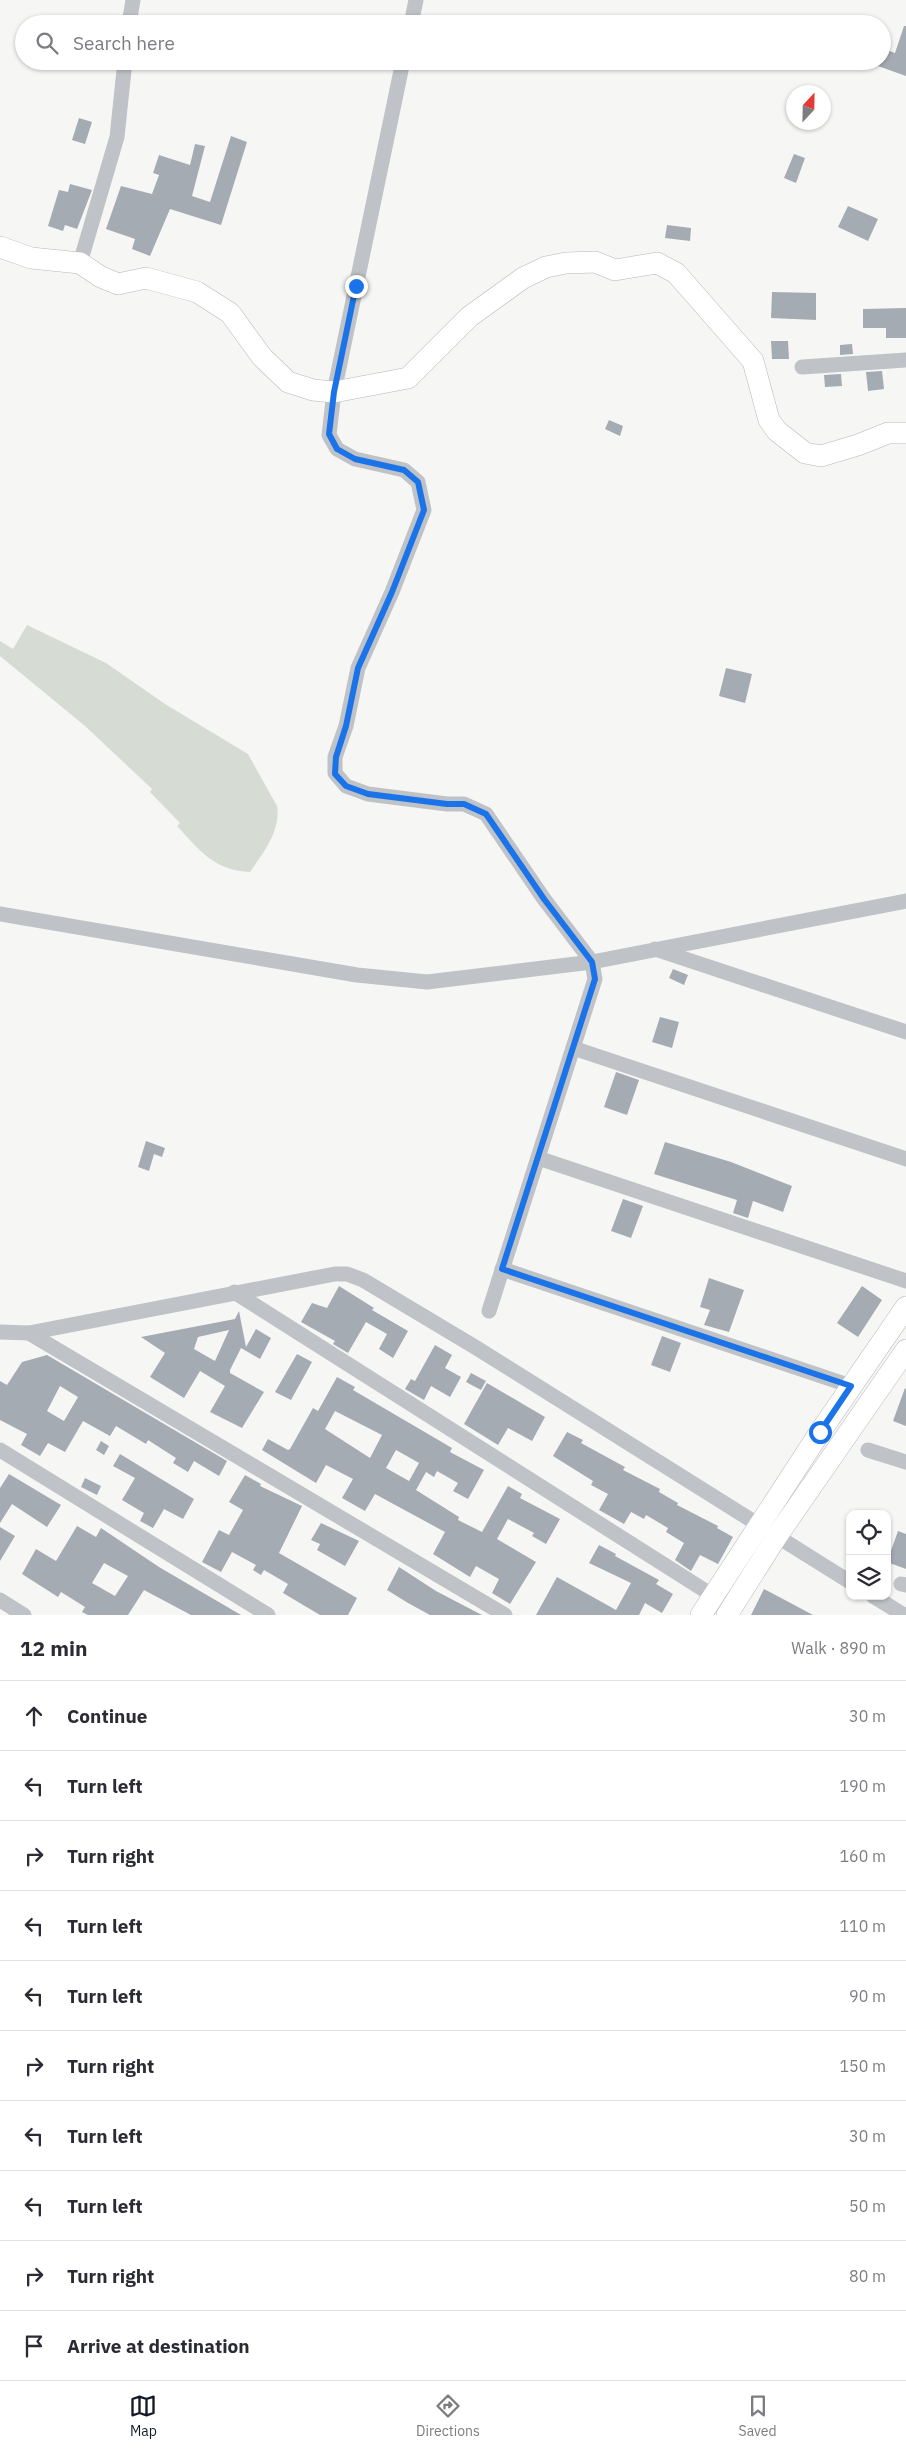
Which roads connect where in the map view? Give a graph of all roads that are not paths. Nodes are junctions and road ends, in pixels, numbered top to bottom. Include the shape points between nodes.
1 (134, 0) edge
2 (416, 0) edge
3 (131, 15) edge
4 (413, 15) edge
5 (124, 70) edge
6 (401, 70) edge
7 (0, 247) edge
8 (80, 263) junction
9 (906, 360) edge
10 (802, 366) dead end
11 (334, 392) junction
12 (906, 433) edge
13 (902, 904) edge
14 (0, 914) edge
15 (654, 949) junction
16 (592, 962) junction
17 (906, 1032) edge
18 (573, 1048) junction
19 (538, 1158) junction
20 (906, 1159) edge
21 (502, 1269) junction
22 (906, 1281) edge
23 (234, 1292) junction
24 (906, 1307) edge
25 (489, 1311) dead end
26 (0, 1332) edge
27 (30, 1333) junction
28 (906, 1350) edge
29 (851, 1386) junction
30 (0, 1450) edge
31 (868, 1450) dead end
32 (906, 1462) edge
33 (759, 1524) junction
34 (776, 1536) junction
35 (846, 1580) edge
36 (712, 1595) junction
37 (0, 1600) edge
38 (880, 1600) edge
39 (24, 1615) edge
40 (268, 1615) edge
41 (505, 1615) edge
42 (701, 1615) edge
43 (727, 1615) edge
44 (904, 1615) edge

1 - 3 street
2 - 4 street
5 - 8 street via 117,137
6 - 11 street
7 - 8 street via 31,258
8 - 11 street via 101,278 118,284 146,278 197,292 230,313 262,357 288,382 313,390
9 - 10 street
11 - 12 street via 408,378 469,316 523,278 546,267 595,262 615,270 657,263 676,273 753,361 769,420 777,431 805,453 821,456 888,433
11 - 16 street via 329,434 337,449 355,459 404,470 418,482 424,510 358,668 336,757 335,774 346,786 368,794 439,804 464,804 486,814
13 - 15 street
14 - 16 street via 357,975 427,982
15 - 16 street
15 - 17 street
16 - 18 street via 595,979
18 - 19 street
18 - 20 street
19 - 21 street
19 - 22 street
21 - 25 street
21 - 29 street
23 - 27 street
23 - 33 street via 335,1274 347,1274 363,1280
23 - 36 street
24 - 29 street
26 - 27 street
27 - 41 street
28 - 34 street
29 - 33 street
30 - 40 street
31 - 32 street
33 - 34 street
33 - 36 street
34 - 35 street
34 - 43 street
36 - 42 street
37 - 39 street
38 - 44 street

